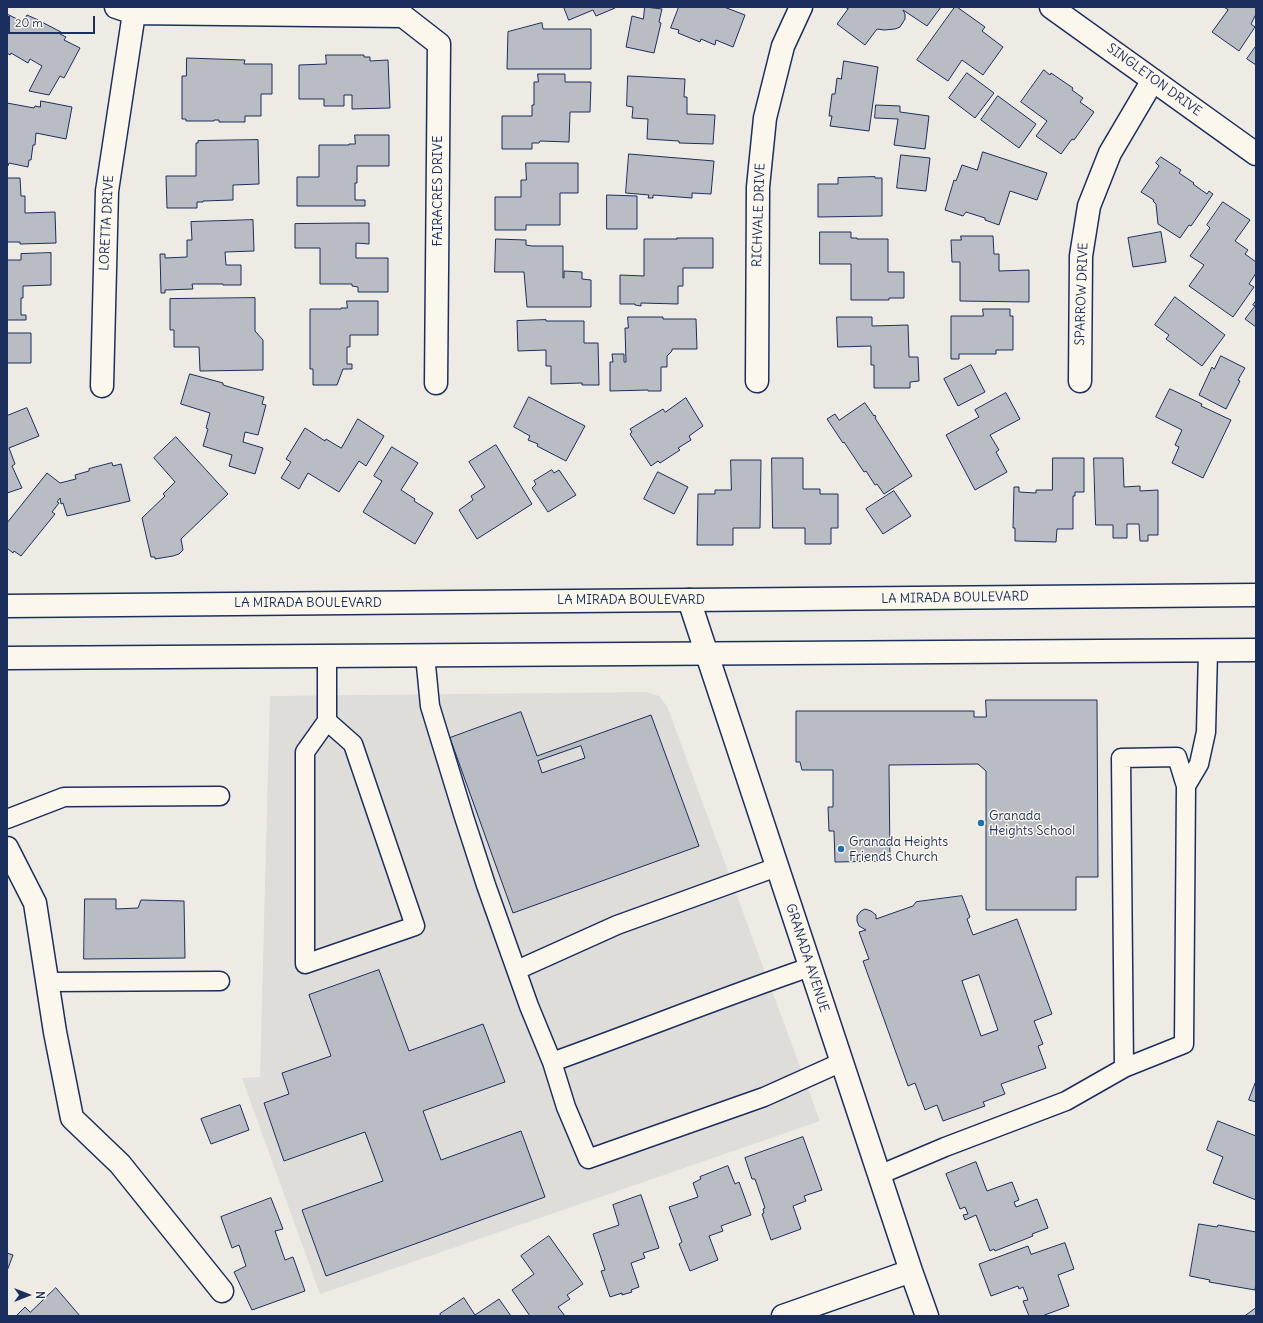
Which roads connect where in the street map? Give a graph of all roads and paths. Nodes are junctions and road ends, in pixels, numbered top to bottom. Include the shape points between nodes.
1 (801, 7) edge
2 (1051, 7) edge
3 (125, 10) edge
4 (1153, 80) junction
5 (1256, 154) edge
6 (757, 381) dead end
7 (1080, 381) dead end
8 (436, 383) dead end
9 (102, 386) dead end
10 (1256, 595) edge
11 (689, 600) junction
12 (7, 606) edge
13 (1256, 650) edge
14 (1208, 651) junction
15 (707, 653) junction
16 (425, 655) junction
17 (327, 656) junction
18 (7, 658) edge
19 (327, 721) junction
20 (1186, 786) junction
21 (220, 796) dead end
22 (7, 819) edge
23 (7, 848) edge
24 (778, 867) junction
25 (810, 967) junction
26 (516, 970) junction
27 (220, 981) dead end
28 (47, 982) junction
29 (552, 1062) junction
30 (842, 1062) junction
31 (1124, 1068) junction
32 (879, 1175) junction
33 (911, 1271) junction
34 (222, 1291) dead end
35 (783, 1316) edge
36 (927, 1316) edge

1 - 6 street, RICHVALE DRIVE via 783,46 765,118 758,187
2 - 4 street, SINGLETON DRIVE
3 - 8 street, FAIRACRES DRIVE via 403,16 439,44
3 - 9 street, LORETTA DRIVE via 107,191
4 - 5 street, SINGLETON DRIVE
4 - 7 street, SPARROW DRIVE via 1110,153 1089,206 1081,256
10 - 11 street, LA MIRADA BOULEVARD
11 - 12 street, LA MIRADA BOULEVARD
11 - 15 street, GRANADA AVENUE
13 - 14 street
14 - 15 street
14 - 20 lane via 1206,732 1199,764
15 - 16 street
15 - 24 street, GRANADA AVENUE
16 - 17 street
16 - 26 lane via 430,706 486,885
17 - 18 street
17 - 19 lane
19 - 19 lane via 305,752 305,964 415,926 353,744
20 - 31 lane via 1184,1044
20 - 31 lane via 1177,757 1121,758
21 - 22 lane via 64,797
23 - 28 street via 34,903
24 - 25 street, GRANADA AVENUE
24 - 26 lane via 617,925
25 - 29 lane
25 - 30 street, GRANADA AVENUE
26 - 29 lane
27 - 28 lane
28 - 34 street via 72,1118 120,1164
29 - 30 lane via 566,1106 588,1159 764,1097
30 - 32 street, GRANADA AVENUE
31 - 32 lane via 1066,1101
32 - 33 street, GRANADA AVENUE
33 - 35 street
33 - 36 street, GRANADA AVENUE

